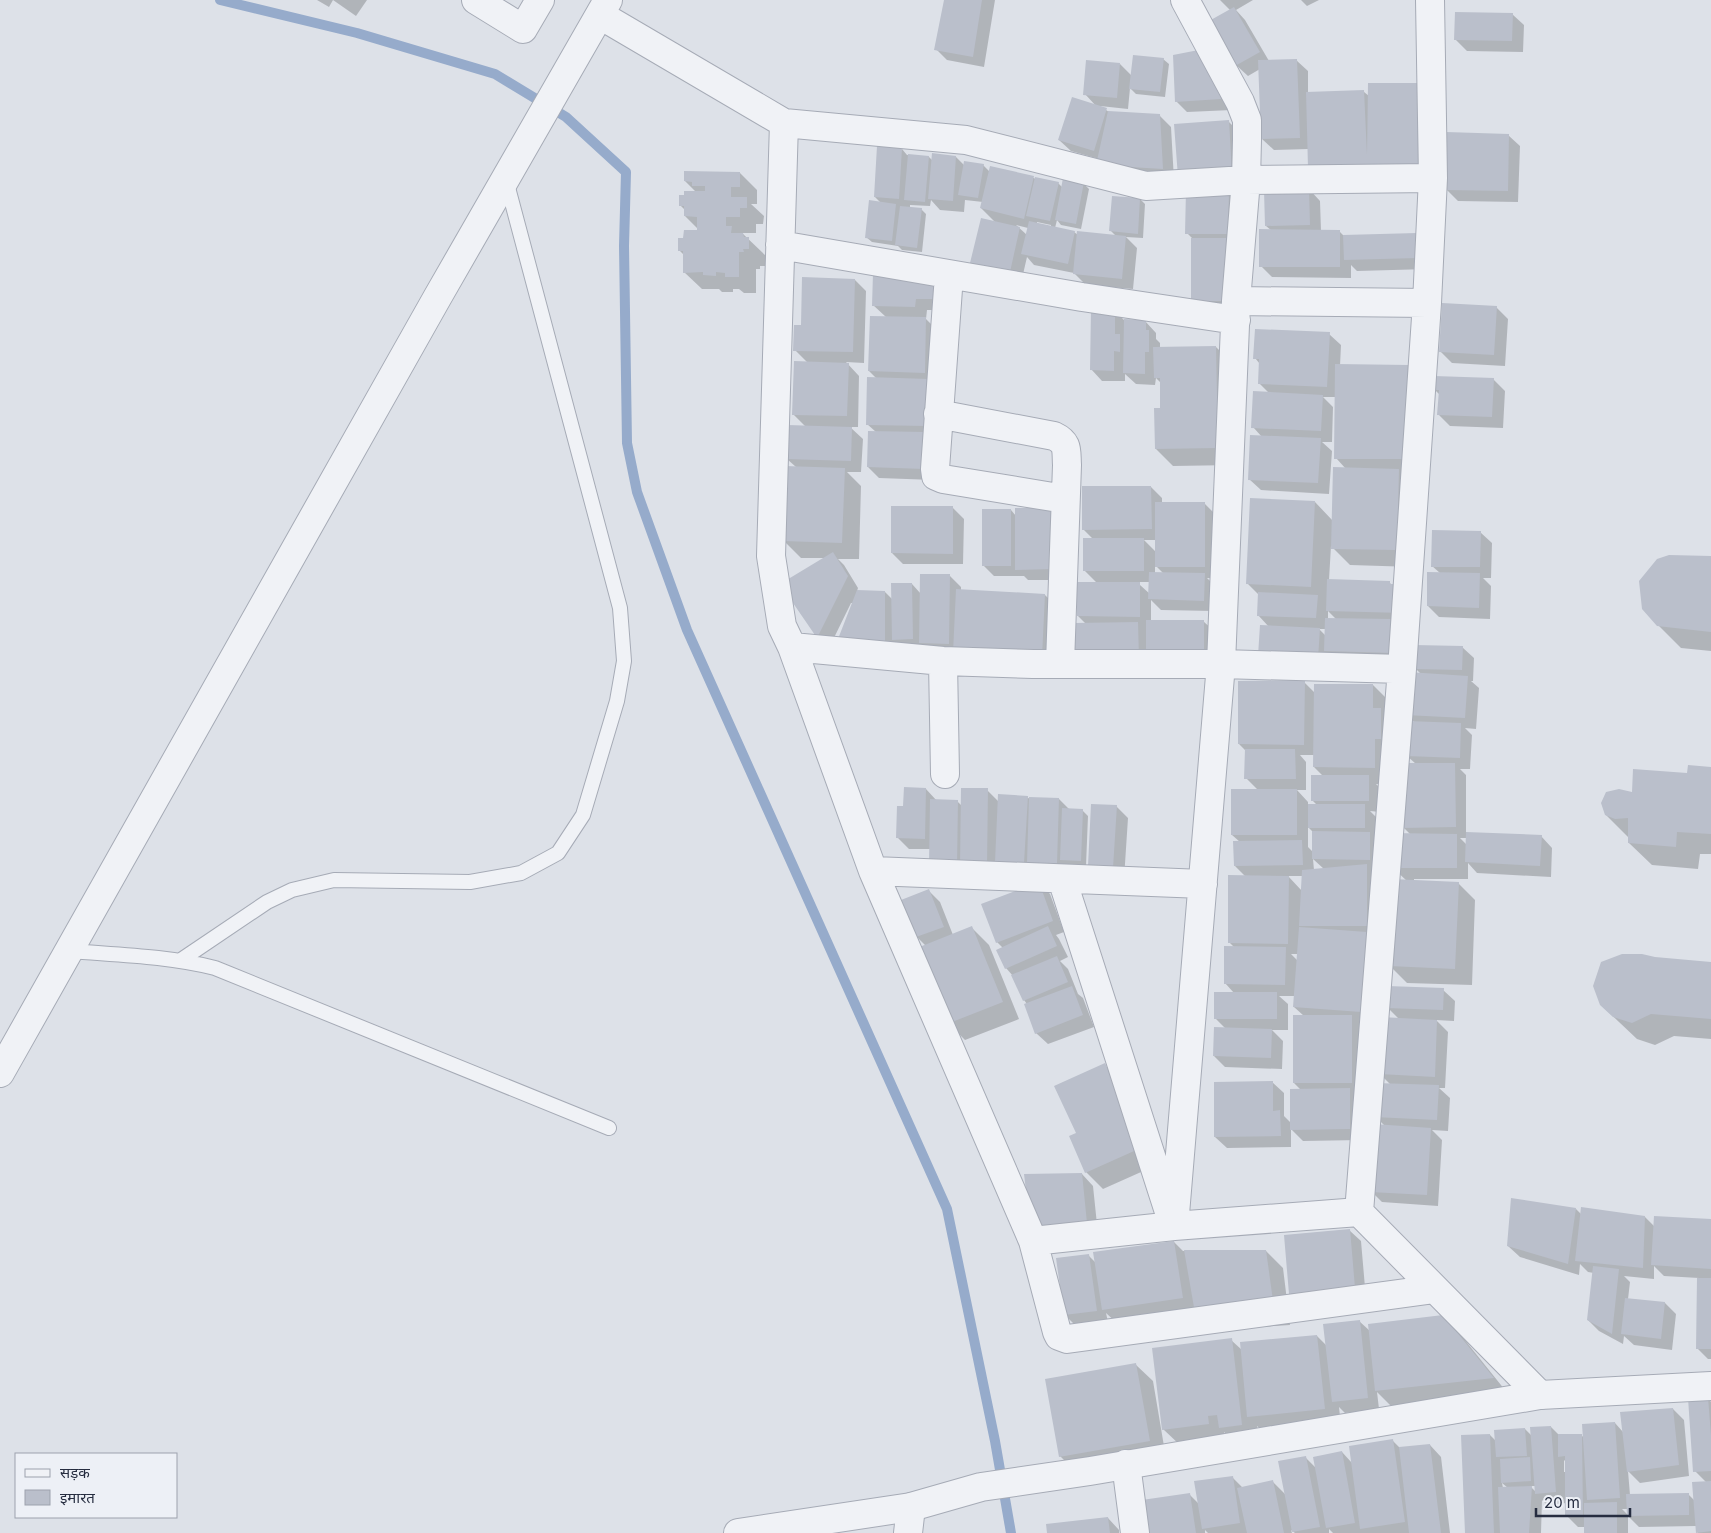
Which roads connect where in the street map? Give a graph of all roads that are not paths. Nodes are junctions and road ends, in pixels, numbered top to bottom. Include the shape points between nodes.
1 (476, 0) edge
2 (540, 0) edge
3 (1185, 0) edge
4 (1430, 0) edge
5 (604, 7) edge
6 (784, 123) junction
7 (1432, 178) junction
8 (506, 180) junction
9 (1246, 180) junction
10 (780, 245) junction
11 (948, 275) junction
12 (1427, 303) junction
13 (1236, 311) junction
14 (938, 414) junction
15 (1065, 499) junction
16 (792, 647) junction
17 (943, 661) junction
18 (1060, 664) junction
19 (1221, 664) junction
20 (1402, 669) junction
21 (945, 774) dead end
22 (872, 871) junction
23 (1062, 879) junction
24 (1203, 884) junction
25 (70, 951) junction
26 (181, 960) junction
27 (0, 1073) edge
28 (610, 1128) dead end
29 (1359, 1212) junction
30 (1174, 1226) junction
31 (1033, 1241) junction
32 (1435, 1289) junction
33 (1711, 1386) edge
34 (1540, 1395) junction
35 (1126, 1464) junction
36 (910, 1520) edge
37 (738, 1533) edge
38 (1135, 1533) edge

1 - 2 street via 523,30
3 - 9 street via 1247,120
4 - 7 street
5 - 6 street
5 - 8 street
6 - 9 street via 966,140 1146,186
6 - 10 street
7 - 9 street
7 - 12 street
8 - 25 street
8 - 26 lane via 620,608 624,661 617,701 583,815 558,853 521,873 470,882 334,880 292,890 267,902
9 - 13 street
10 - 11 street
10 - 16 street via 771,556 782,626
11 - 13 street via 1082,297
11 - 14 street
12 - 13 street
12 - 20 street
13 - 19 street
14 - 15 street via 1060,439 1066,450
14 - 15 street via 936,476
15 - 18 street
16 - 17 street
16 - 22 street
17 - 18 street
17 - 21 street
18 - 19 street
19 - 20 street
19 - 24 street
20 - 29 street
22 - 23 street
22 - 31 street
23 - 24 street
23 - 30 street
24 - 30 street
25 - 26 lane
25 - 27 street
26 - 28 lane via 215,968
29 - 30 street
29 - 32 street
30 - 31 street
31 - 32 street via 1057,1332 1067,1339
32 - 34 street
33 - 34 street
34 - 35 street
35 - 36 street via 981,1487
35 - 38 street
36 - 37 street

